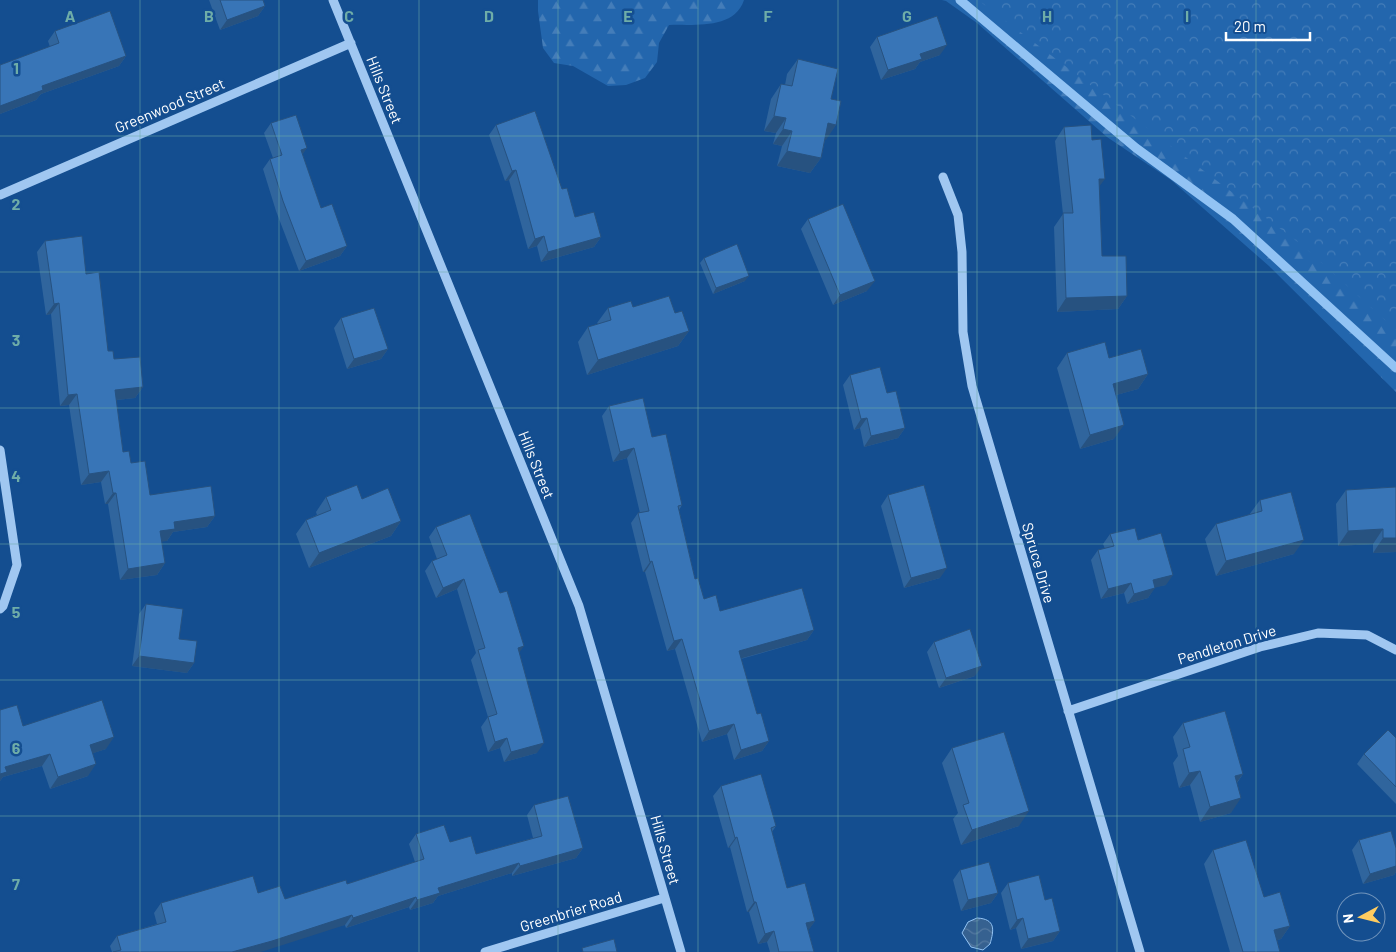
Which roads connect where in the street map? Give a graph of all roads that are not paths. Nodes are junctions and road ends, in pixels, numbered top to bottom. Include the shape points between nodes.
1 (333, 0) edge
2 (351, 43) junction
3 (942, 176) dead end
4 (0, 195) edge
5 (0, 450) edge
6 (0, 609) edge
7 (1396, 650) edge
8 (1068, 711) junction
9 (664, 898) junction
10 (485, 952) edge
11 (681, 952) edge
12 (1140, 952) edge

1 - 2 street, Hills Street
2 - 4 street, Greenwood Street
2 - 9 street, Hills Street via 579,606
3 - 8 street, Spruce Drive via 958,215 963,332 972,386
5 - 6 street via 17,565
7 - 8 street, Pendleton Drive via 1367,635 1318,633 1260,647
8 - 12 street, Spruce Drive
9 - 10 street, Greenbrier Road
9 - 11 street, Hills Street

